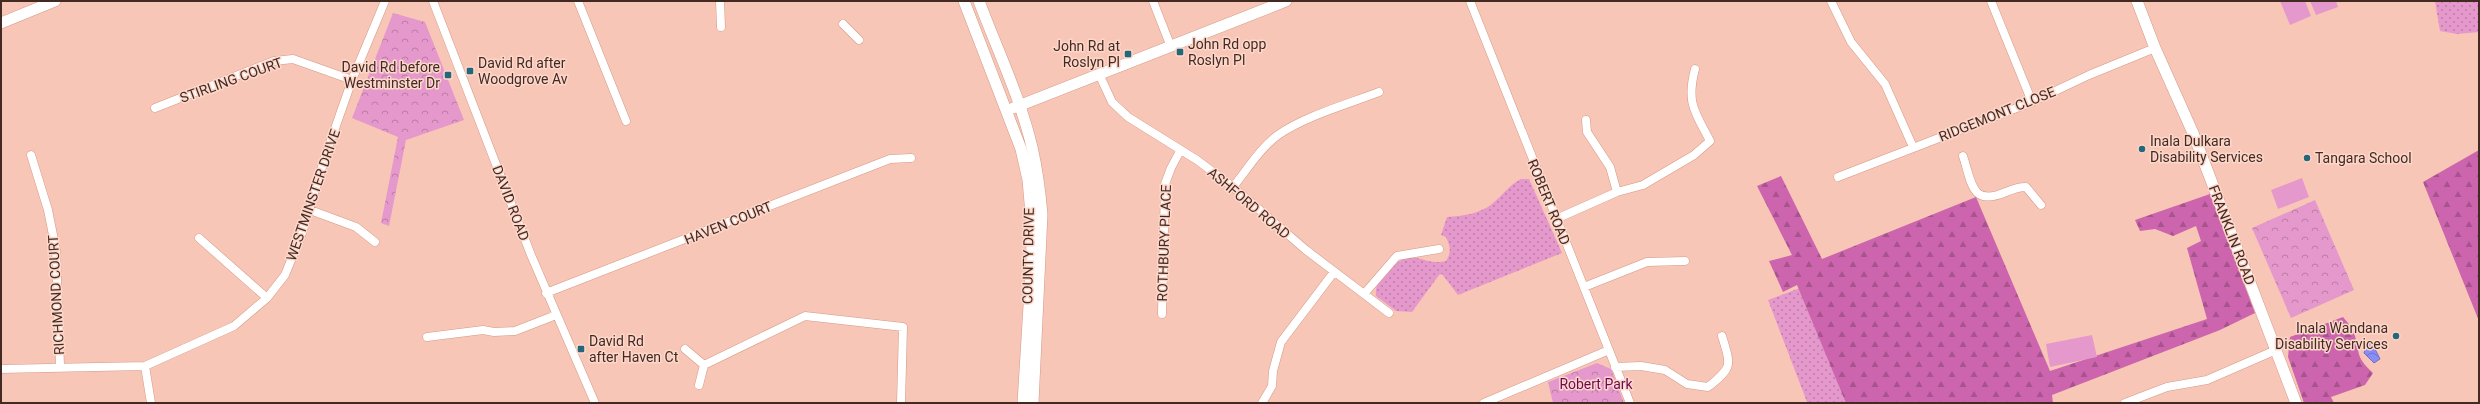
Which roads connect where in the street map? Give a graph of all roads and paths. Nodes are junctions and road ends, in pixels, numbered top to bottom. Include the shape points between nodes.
1 (385, 1) edge
2 (433, 1) edge
3 (578, 1) edge
4 (720, 1) edge
5 (964, 1) edge
6 (978, 1) edge
7 (1153, 1) edge
8 (1286, 1) edge
9 (1470, 1) edge
10 (1831, 1) edge
11 (1991, 1) edge
12 (2137, 1) edge
13 (47, 2) edge
14 (1, 23) edge
15 (843, 24) dead end
16 (721, 27) dead end
17 (859, 40) dead end
18 (1171, 46) junction
19 (2154, 48) junction
20 (1695, 69) dead end
21 (1099, 74) junction
22 (352, 80) junction
23 (1379, 92) dead end
24 (2032, 102) junction
25 (1018, 106) junction
26 (156, 108) dead end
27 (1006, 110) junction
28 (1586, 120) dead end
29 (626, 121) dead end
30 (1913, 147) junction
31 (1180, 150) junction
32 (31, 155) dead end
33 (1963, 156) dead end
34 (911, 158) dead end
35 (1838, 177) dead end
36 (1233, 187) junction
37 (1617, 192) junction
38 (2041, 205) dead end
39 (310, 210) junction
40 (1556, 219) junction
41 (199, 238) dead end
42 (375, 242) dead end
43 (1439, 249) dead end
44 (1685, 261) dead end
45 (1334, 272) junction
46 (1584, 286) junction
47 (546, 293) junction
48 (1364, 294) junction
49 (267, 298) junction
50 (1389, 313) dead end
51 (1162, 314) dead end
52 (556, 315) junction
53 (1722, 336) dead end
54 (426, 337) dead end
55 (685, 350) dead end
56 (1609, 350) junction
57 (2276, 350) junction
58 (704, 365) junction
59 (60, 366) junction
60 (146, 366) junction
61 (1614, 367) junction
62 (1, 369) edge
63 (699, 385) dead end
64 (1488, 402) edge
65 (151, 403) edge
66 (595, 403) edge
67 (902, 403) edge
68 (1023, 403) edge
69 (1033, 403) edge
70 (1262, 403) edge
71 (1630, 403) edge
72 (2125, 403) edge
73 (2296, 403) edge

1 - 22 street, WESTMINSTER DRIVE
2 - 47 street, DAVID ROAD
3 - 29 street
4 - 16 street
5 - 27 main road, COUNTY DRIVE
6 - 25 main road, COUNTY DRIVE
7 - 18 street
8 - 18 main road
9 - 40 street, ROBERT ROAD
10 - 30 street via 1852,42 1885,84
11 - 24 street
12 - 19 main road, FRANKLIN ROAD
13 - 14 main road
15 - 17 street
18 - 21 main road
19 - 24 street, RIDGEMONT CLOSE via 2088,75
19 - 57 main road, FRANKLIN ROAD via 2193,133
20 - 37 street via 1690,89 1693,106 1710,141 1694,154 1643,185
21 - 25 main road
21 - 31 street, ASHFORD ROAD via 1105,89 1120,111 1142,128
22 - 26 street, STIRLING COURT via 293,59 274,61
22 - 39 street, WESTMINSTER DRIVE via 325,157
23 - 36 street via 1310,119 1278,135
24 - 30 street, RIDGEMONT CLOSE
25 - 27 main road
25 - 69 main road, COUNTY DRIVE via 1032,146 1042,214
27 - 68 main road, COUNTY DRIVE via 1028,180 1031,214 1032,257
28 - 37 street via 1587,132 1610,167
30 - 35 street, RIDGEMONT CLOSE
31 - 36 street, ASHFORD ROAD
31 - 51 street, ROTHBURY PLACE via 1165,184
32 - 59 street, RICHMOND COURT via 48,210 56,250
33 - 38 street via 1976,193 1981,197 1986,198 2013,188 2026,187
34 - 47 street, HAVEN COURT via 890,159
36 - 45 street, ASHFORD ROAD
37 - 40 street
39 - 42 street via 356,227
39 - 49 street, WESTMINSTER DRIVE via 285,275
40 - 46 street, ROBERT ROAD
41 - 49 street
43 - 48 street via 1397,256
44 - 46 street via 1647,262
45 - 48 street, ASHFORD ROAD
45 - 70 street via 1281,342 1273,371 1272,386
46 - 56 street, ROBERT ROAD
47 - 52 street, DAVID ROAD
48 - 50 street, ASHFORD ROAD
49 - 60 street, WESTMINSTER DRIVE via 234,326
52 - 54 street via 515,331 483,330
52 - 66 street, DAVID ROAD
53 - 61 street via 1728,358 1726,373 1708,387 1687,384 1665,370 1641,366
55 - 58 street
56 - 61 street, ROBERT ROAD
56 - 64 street
57 - 72 street via 2207,380 2167,387
57 - 73 main road, FRANKLIN ROAD
58 - 63 street
58 - 67 street via 806,316 903,328
59 - 60 street, WESTMINSTER DRIVE
59 - 62 street, WESTMINSTER DRIVE
60 - 65 street
61 - 71 street, ROBERT ROAD

